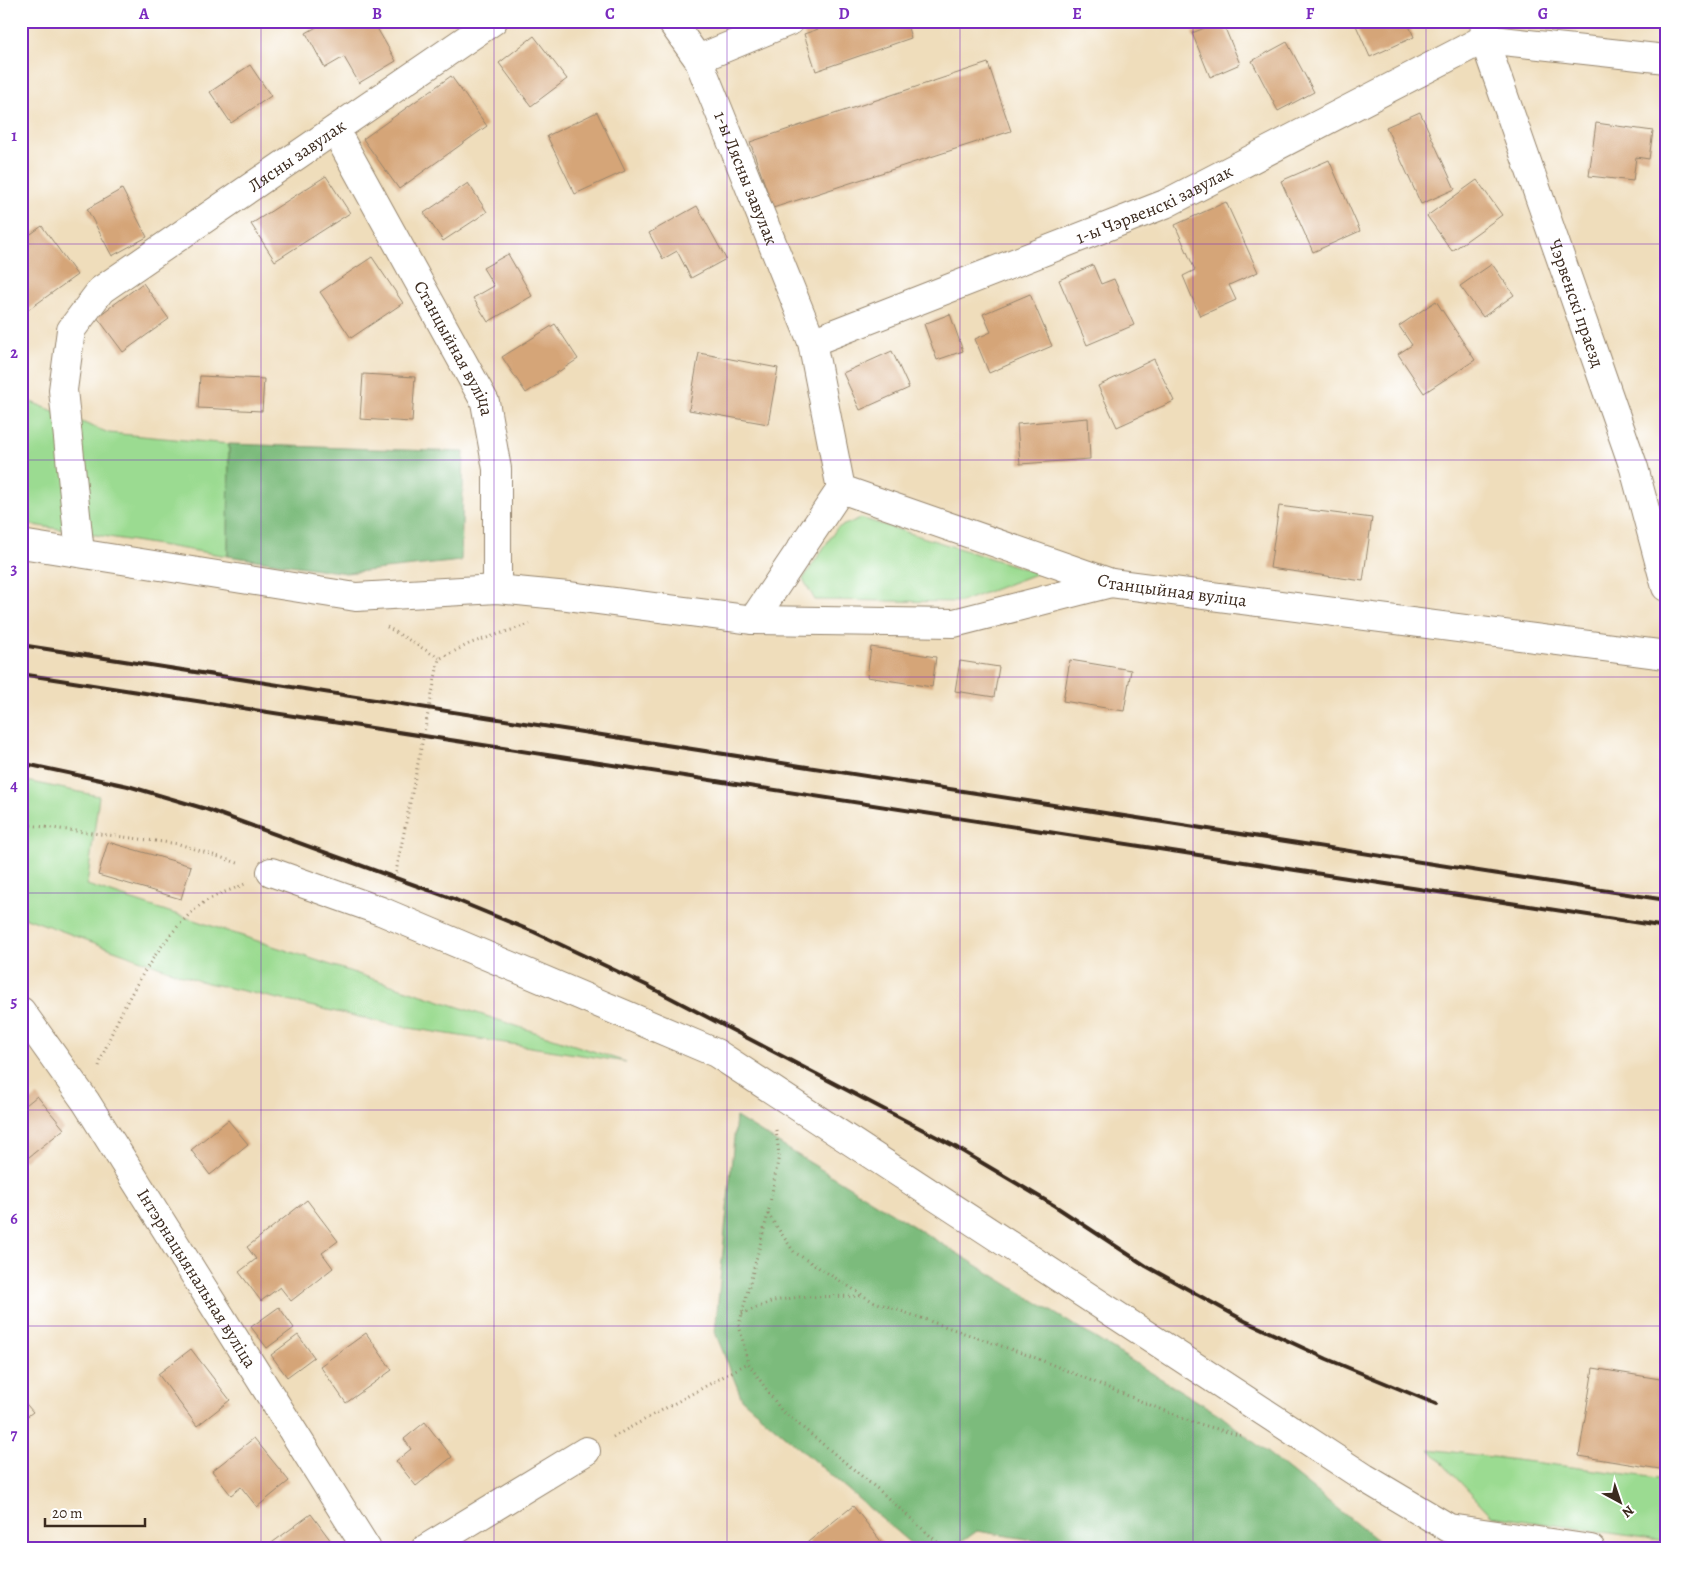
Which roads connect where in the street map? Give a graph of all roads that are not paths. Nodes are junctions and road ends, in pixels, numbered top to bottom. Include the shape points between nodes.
1 (493, 21) edge
2 (670, 21) edge
3 (790, 21) edge
4 (1482, 27) edge
5 (1666, 58) edge
6 (698, 59) junction
7 (335, 130) junction
8 (812, 342) junction
9 (841, 489) junction
10 (21, 544) edge
11 (80, 553) junction
12 (1111, 583) junction
13 (1666, 587) edge
14 (497, 590) junction
15 (753, 620) junction
16 (1666, 655) edge
17 (271, 872) road end
18 (21, 1010) edge
19 (586, 1452) road end
20 (367, 1549) edge
21 (426, 1549) edge
22 (1591, 1549) edge

1 - 7 street, Лясны завулак
2 - 6 street, 1-ы Лясны завулак
3 - 6 street
4 - 5 street
4 - 8 street, 1-ы Чэрвенскі завулак via 1165,204
4 - 13 street, Чэрвенскі праезд via 1634,468
6 - 8 street, 1-ы Лясны завулак
7 - 11 street, Лясны завулак via 101,290 71,330 63,390
7 - 14 street, Станцыйная вуліца via 484,402 497,468
8 - 9 street
9 - 12 street, Станцыйная вуліца
9 - 15 street
10 - 11 street
11 - 14 street via 356,597
12 - 15 street via 954,623
12 - 16 street, Станцыйная вуліца
14 - 15 street
17 - 22 street via 381,911 716,1053 1365,1478 1449,1528
18 - 20 street, Інтэрнацыянальная вуліца via 86,1102
19 - 21 street

